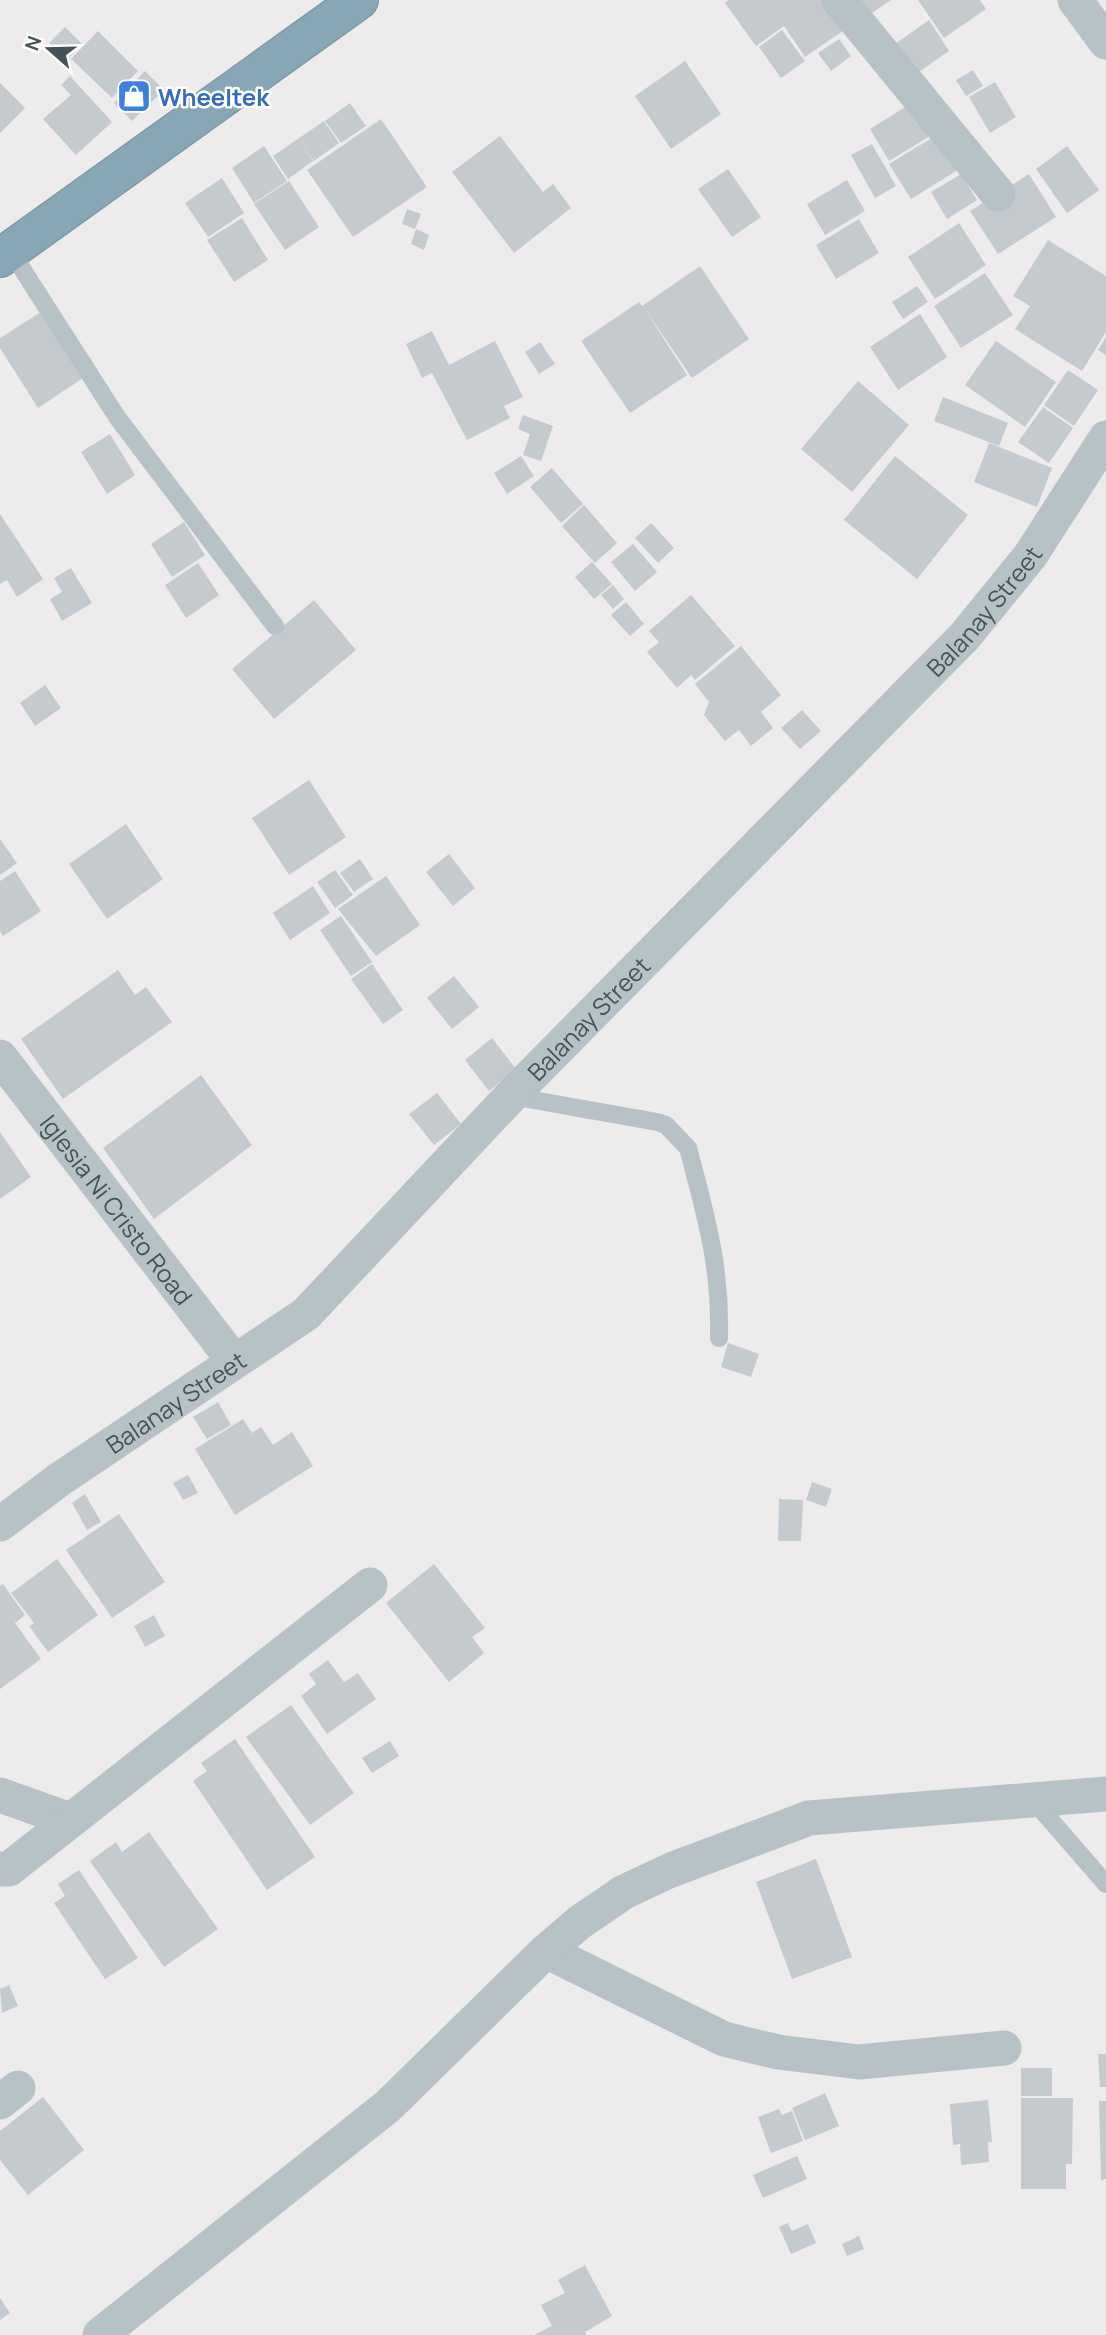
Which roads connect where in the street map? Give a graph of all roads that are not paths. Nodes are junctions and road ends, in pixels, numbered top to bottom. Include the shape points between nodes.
1 (359, 0) edge
2 (839, 0) edge
3 (1076, 0) edge
4 (1106, 42) edge
5 (998, 194) dead end
6 (5, 254) edge
7 (1106, 439) edge
8 (275, 626) dead end
9 (0, 1057) edge
10 (511, 1096) junction
11 (719, 1338) dead end
12 (234, 1361) junction
13 (0, 1524) edge
14 (370, 1585) dead end
15 (1106, 1794) edge
16 (0, 1795) edge
17 (1034, 1800) junction
18 (70, 1821) junction
19 (0, 1869) edge
20 (1106, 1884) edge
21 (546, 1951) junction
22 (1004, 2048) dead end
23 (100, 2335) edge

1 - 6 highway
2 - 5 street
3 - 4 street
6 - 8 lane via 117,417
7 - 10 street, Balanay Street via 1030,556 964,636
9 - 12 street, Iglesia Ni Cristo Road
10 - 11 lane via 657,1122 679,1136 688,1148 712,1234 720,1291
10 - 12 street, Balanay Street via 306,1314
12 - 13 street, Balanay Street
14 - 18 street
15 - 17 street
16 - 18 street
17 - 20 lane
17 - 21 street via 809,1818 624,1892
18 - 19 street via 9,1869
21 - 22 street via 723,2039 778,2052 859,2062
21 - 23 street via 388,2106

